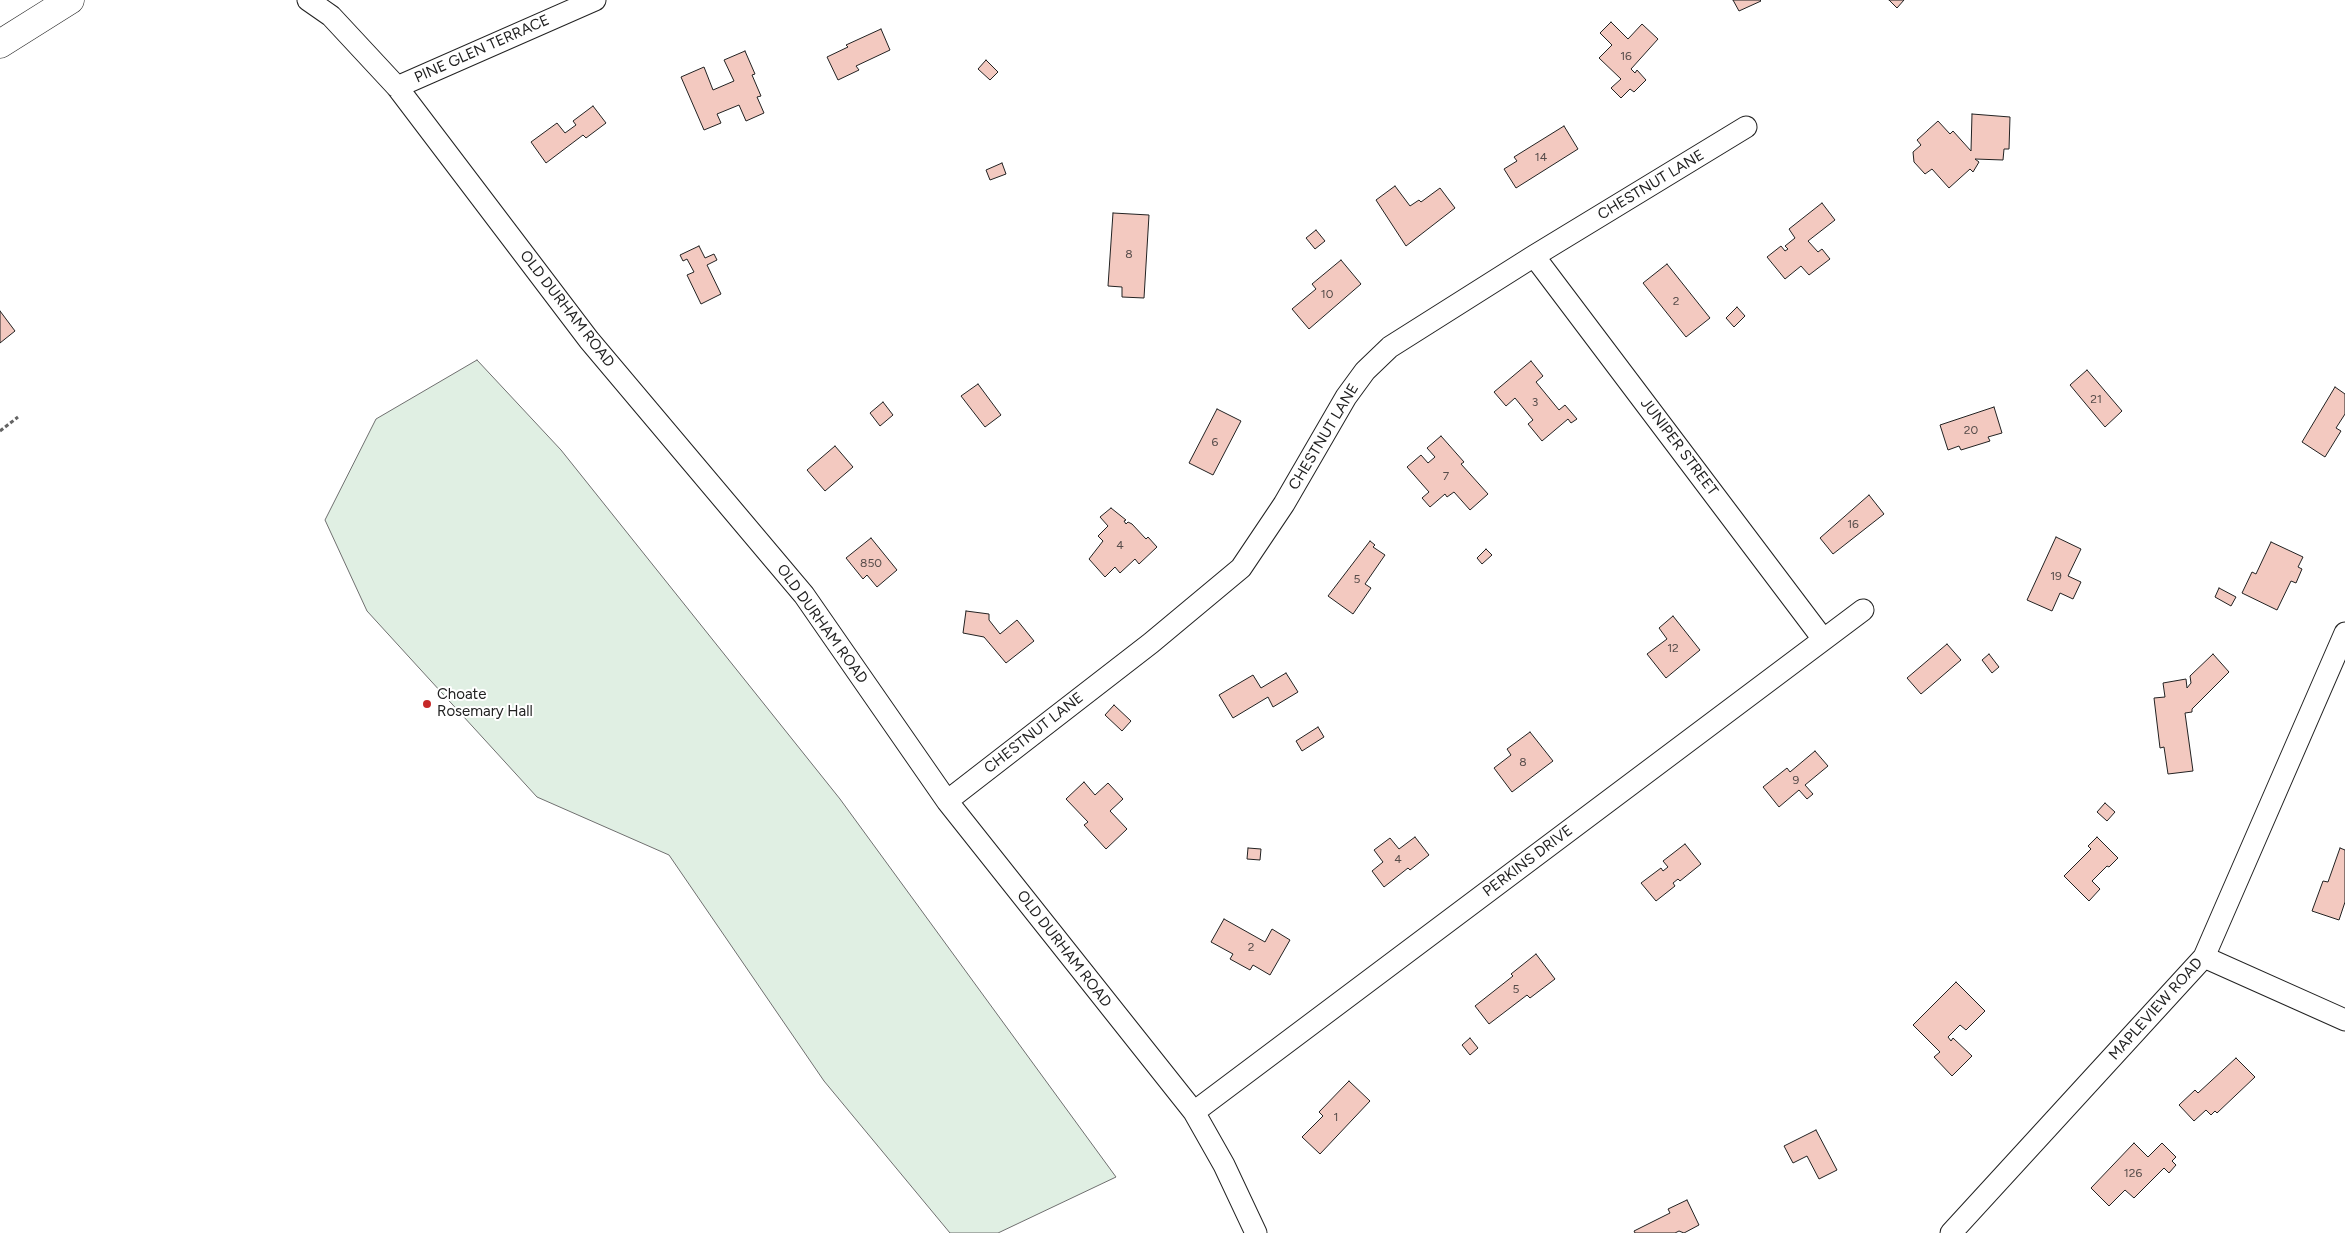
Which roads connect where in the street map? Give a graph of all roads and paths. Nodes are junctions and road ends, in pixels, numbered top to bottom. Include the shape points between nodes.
1 (70, 0) edge
2 (308, 0) edge
3 (595, 0) edge
4 (0, 44) edge
5 (397, 87) junction
6 (1746, 127) dead end
7 (1534, 256) junction
8 (18, 417) dead end
9 (0, 431) edge
10 (1864, 610) dead end
11 (2345, 633) edge
12 (1823, 639) junction
13 (947, 801) junction
14 (2204, 957) junction
15 (2345, 1020) edge
16 (1194, 1112) junction
17 (1256, 1233) edge
18 (1951, 1233) edge

1 - 4 main road
2 - 5 street, OLD DURHAM ROAD via 331,16
3 - 5 street, PINE GLEN TERRACE
5 - 13 street, OLD DURHAM ROAD via 589,340 804,595
6 - 7 street, CHESTNUT LANE
7 - 12 street, JUNIPER STREET
7 - 13 street, CHESTNUT LANE via 1390,348 1365,371 1241,568 1151,643
8 - 9 path
10 - 12 street, PERKINS DRIVE
11 - 14 street, MAPLEVIEW ROAD
12 - 16 street, PERKINS DRIVE
13 - 16 street, OLD DURHAM ROAD
14 - 15 street
14 - 18 street, MAPLEVIEW ROAD
16 - 17 street, OLD DURHAM ROAD via 1224,1165

